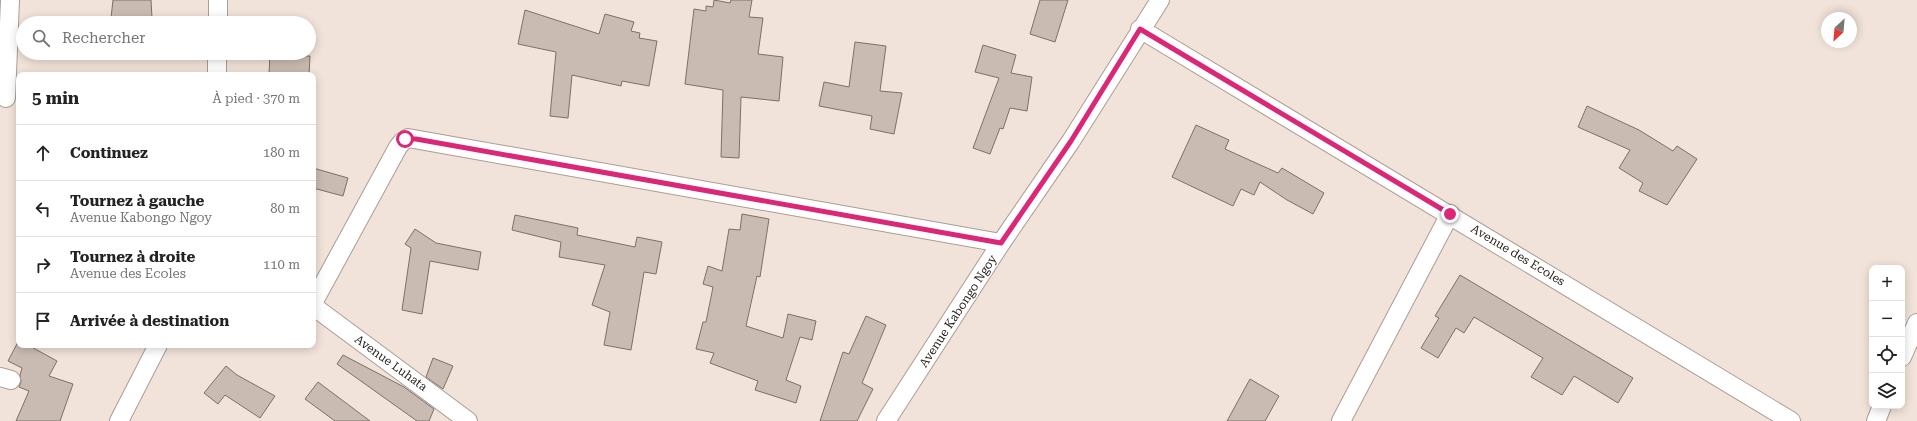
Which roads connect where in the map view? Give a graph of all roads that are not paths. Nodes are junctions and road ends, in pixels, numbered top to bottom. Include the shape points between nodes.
1 (10, 0) edge
2 (218, 0) edge
3 (1160, 0) edge
4 (218, 16) edge
5 (1140, 29) junction
6 (217, 60) edge
7 (217, 72) edge
8 (8, 100) edge
9 (1450, 214) junction
10 (1001, 243) junction
11 (316, 298) edge
12 (316, 306) edge
13 (1917, 323) edge
14 (156, 348) edge
15 (1905, 350) edge
16 (1881, 409) edge
17 (119, 421) edge
18 (468, 421) edge
19 (886, 421) edge
20 (1341, 421) edge
21 (1791, 421) edge
22 (1876, 421) edge

1 - 8 street
2 - 4 street
3 - 5 street, Avenue Kabongo Ngoy
5 - 9 street, Avenue des Ecoles
5 - 10 street, Avenue Kabongo Ngoy via 1071,141
6 - 7 street
9 - 20 street
9 - 21 street, Avenue des Ecoles
10 - 11 street via 408,138 398,147
10 - 19 street, Avenue Kabongo Ngoy
12 - 18 street, Avenue Luhata
13 - 15 street
14 - 17 street
16 - 22 street

